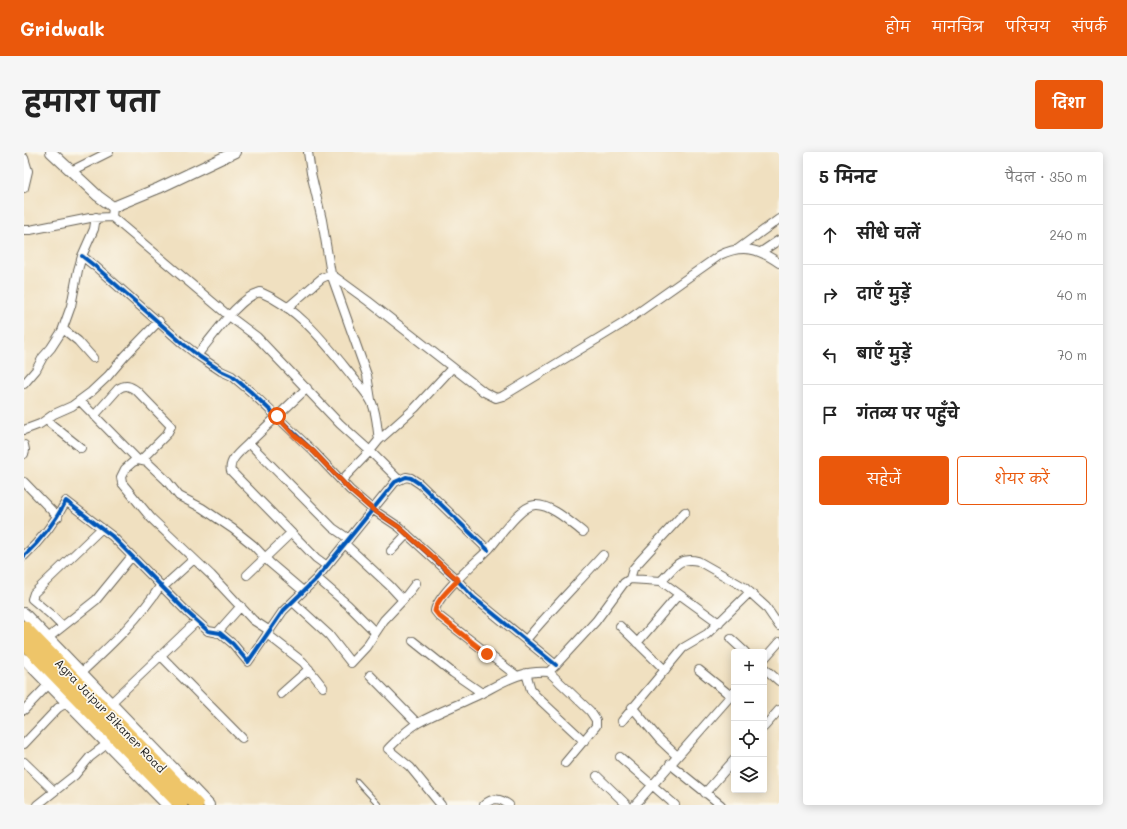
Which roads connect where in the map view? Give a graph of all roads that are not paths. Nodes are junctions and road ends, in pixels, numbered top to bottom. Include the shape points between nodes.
1 (51, 152) edge
2 (109, 152) edge
3 (235, 152) edge
4 (308, 152) edge
5 (24, 158) edge
6 (71, 172) junction
7 (24, 188) edge
8 (112, 212) junction
9 (96, 218) junction
10 (779, 219) edge
11 (24, 230) edge
12 (779, 240) edge
13 (738, 249) junction
14 (761, 252) junction
15 (82, 256) junction
16 (779, 263) edge
17 (331, 274) junction
18 (287, 308) junction
19 (229, 316) junction
20 (158, 321) junction
21 (63, 329) junction
22 (197, 355) junction
23 (93, 358) dead end
24 (452, 368) junction
25 (24, 384) edge
26 (307, 388) junction
27 (80, 400) junction
28 (372, 402) junction
29 (94, 416) junction
30 (277, 416) junction
31 (46, 420) junction
32 (24, 430) edge
33 (379, 440) junction
34 (249, 443) junction
35 (24, 445) edge
36 (80, 448) dead end
37 (370, 451) junction
38 (24, 454) edge
39 (140, 460) junction
40 (399, 480) junction
41 (341, 481) junction
42 (24, 482) edge
43 (372, 509) junction
44 (685, 512) dead end
45 (58, 517) junction
46 (102, 528) junction
47 (583, 532) dead end
48 (291, 533) junction
49 (406, 534) junction
50 (347, 542) junction
51 (488, 550) junction
52 (391, 551) dead end
53 (603, 555) dead end
54 (24, 556) edge
55 (132, 556) junction
56 (265, 557) junction
57 (194, 559) junction
58 (327, 566) junction
59 (248, 575) dead end
60 (316, 578) junction
61 (630, 579) junction
62 (458, 580) junction
63 (661, 581) junction
64 (416, 583) dead end
65 (162, 586) junction
66 (303, 591) junction
67 (750, 592) junction
68 (679, 594) junction
69 (402, 600) junction
70 (293, 602) junction
71 (241, 606) junction
72 (24, 613) edge
73 (197, 622) junction
74 (719, 623) junction
75 (62, 626) junction
76 (620, 626) dead end
77 (779, 626) edge
78 (24, 628) edge
79 (376, 632) junction
80 (217, 633) junction
81 (269, 633) junction
82 (48, 638) junction
83 (731, 639) dead end
84 (526, 640) junction
85 (413, 641) dead end
86 (779, 642) edge
87 (24, 643) edge
88 (637, 643) junction
89 (742, 649) edge
90 (161, 656) junction
91 (767, 656) edge
92 (24, 659) edge
93 (556, 665) junction
94 (309, 669) junction
95 (664, 670) junction
96 (699, 670) dead end
97 (767, 671) edge
98 (82, 672) junction
99 (549, 672) junction
100 (526, 674) junction
101 (370, 675) dead end
102 (517, 676) junction
103 (779, 681) edge
104 (49, 684) junction
105 (323, 687) dead end
106 (482, 693) junction
107 (731, 693) edge
108 (281, 694) dead end
109 (731, 696) edge
110 (66, 702) junction
111 (111, 703) junction
112 (632, 707) junction
113 (24, 710) edge
114 (779, 710) edge
115 (622, 721) dead end
116 (417, 723) junction
117 (767, 724) edge
118 (242, 738) dead end
119 (584, 741) junction
120 (24, 744) edge
121 (107, 744) junction
122 (677, 756) junction
123 (620, 757) dead end
124 (565, 763) dead end
125 (25, 764) edge
126 (670, 764) junction
127 (731, 764) edge
128 (597, 776) dead end
129 (357, 781) dead end
130 (652, 785) junction
131 (54, 791) junction
132 (706, 793) junction
133 (38, 805) edge
134 (167, 805) edge
135 (180, 805) edge
136 (197, 805) edge
137 (209, 805) edge
138 (378, 805) edge
139 (441, 805) edge
140 (484, 805) edge
141 (509, 805) edge
142 (627, 805) edge
143 (635, 805) edge
144 (675, 805) edge
145 (721, 805) edge

1 - 6 street
2 - 6 street
3 - 8 street
4 - 17 street
5 - 7 street via 28,171
6 - 8 street
8 - 9 street
8 - 19 street
9 - 11 street
9 - 15 street
10 - 13 street
12 - 14 street
13 - 14 street
13 - 24 street via 720,256 622,324 503,396 496,398 484,392
14 - 16 street
15 - 20 street
15 - 21 street
17 - 18 street via 322,278
17 - 24 street
17 - 28 street via 367,375
18 - 19 street via 260,292 246,298
18 - 28 street via 310,327
19 - 22 street
19 - 26 street via 257,337
20 - 22 street
20 - 27 street via 108,376
21 - 23 street
21 - 25 street
22 - 30 street via 232,376
24 - 33 street via 415,408
26 - 30 street
26 - 37 street via 340,424
27 - 29 street
27 - 31 street
28 - 33 street
29 - 39 street
29 - 39 street via 123,386 131,386 137,391 171,426 167,434
30 - 34 street
30 - 41 street
31 - 32 street
31 - 36 street
33 - 37 street
34 - 48 street via 232,461 231,471
34 - 50 street
35 - 38 street
37 - 40 street
37 - 41 street
39 - 56 street via 154,467 179,496 233,529
39 - 57 street via 133,462 122,473 122,482 151,518
40 - 43 street
40 - 51 street via 406,477 420,484
41 - 43 street
42 - 45 street
43 - 49 street
43 - 50 street
44 - 61 street via 633,569
45 - 46 street via 66,501
45 - 54 street
46 - 55 street
46 - 75 street via 34,593 32,599
47 - 51 street via 555,512 535,505 517,517
48 - 56 street
48 - 58 street
49 - 52 street
49 - 62 street
50 - 58 street
50 - 69 street
51 - 62 street
53 - 84 street
55 - 65 street
55 - 75 street via 96,600
56 - 59 street
56 - 66 street
57 - 65 street
57 - 71 street
58 - 60 street
60 - 66 street
60 - 79 street
61 - 63 street
61 - 93 street
62 - 84 street via 473,597
62 - 102 street via 440,600 435,611
63 - 67 street via 681,561 691,559
63 - 68 street
64 - 69 street
65 - 73 street
65 - 98 street via 128,628
66 - 70 street
67 - 74 street
67 - 77 street via 766,607
68 - 74 street
68 - 88 street
69 - 79 street
70 - 79 street via 329,635 351,663
70 - 81 street via 283,611
71 - 80 street
71 - 81 street
72 - 82 street
73 - 80 street via 208,632
73 - 90 street
74 - 95 street via 707,634 683,648
75 - 82 street
76 - 88 street
78 - 136 highway, Agra Jaipur Bikaner Road
80 - 81 street via 233,644 248,662
81 - 94 street
82 - 98 street
83 - 89 street
84 - 93 street
85 - 106 street
86 - 91 street
87 - 135 highway, Agra Jaipur Bikaner Road
88 - 95 street
90 - 111 street
90 - 118 street
92 - 104 street
93 - 99 street
94 - 105 street
94 - 108 street
95 - 112 street
96 - 107 street
97 - 103 street
98 - 111 street
99 - 100 street
99 - 119 street via 590,710 596,720 596,726
100 - 102 street
100 - 119 street via 531,690 536,696
101 - 116 street
102 - 106 street
104 - 110 street
104 - 113 street
106 - 116 street
109 - 122 street
110 - 120 street
110 - 121 street
111 - 137 street
112 - 115 street
112 - 122 street
114 - 117 street
116 - 139 street via 388,749 410,767
119 - 124 street
121 - 131 street
121 - 134 street
122 - 126 street
123 - 130 street
125 - 131 street
126 - 130 street
126 - 132 street
127 - 132 street
128 - 142 street
129 - 138 lane
130 - 143 street
130 - 144 street
131 - 133 street
132 - 145 street
140 - 141 street via 496,798

